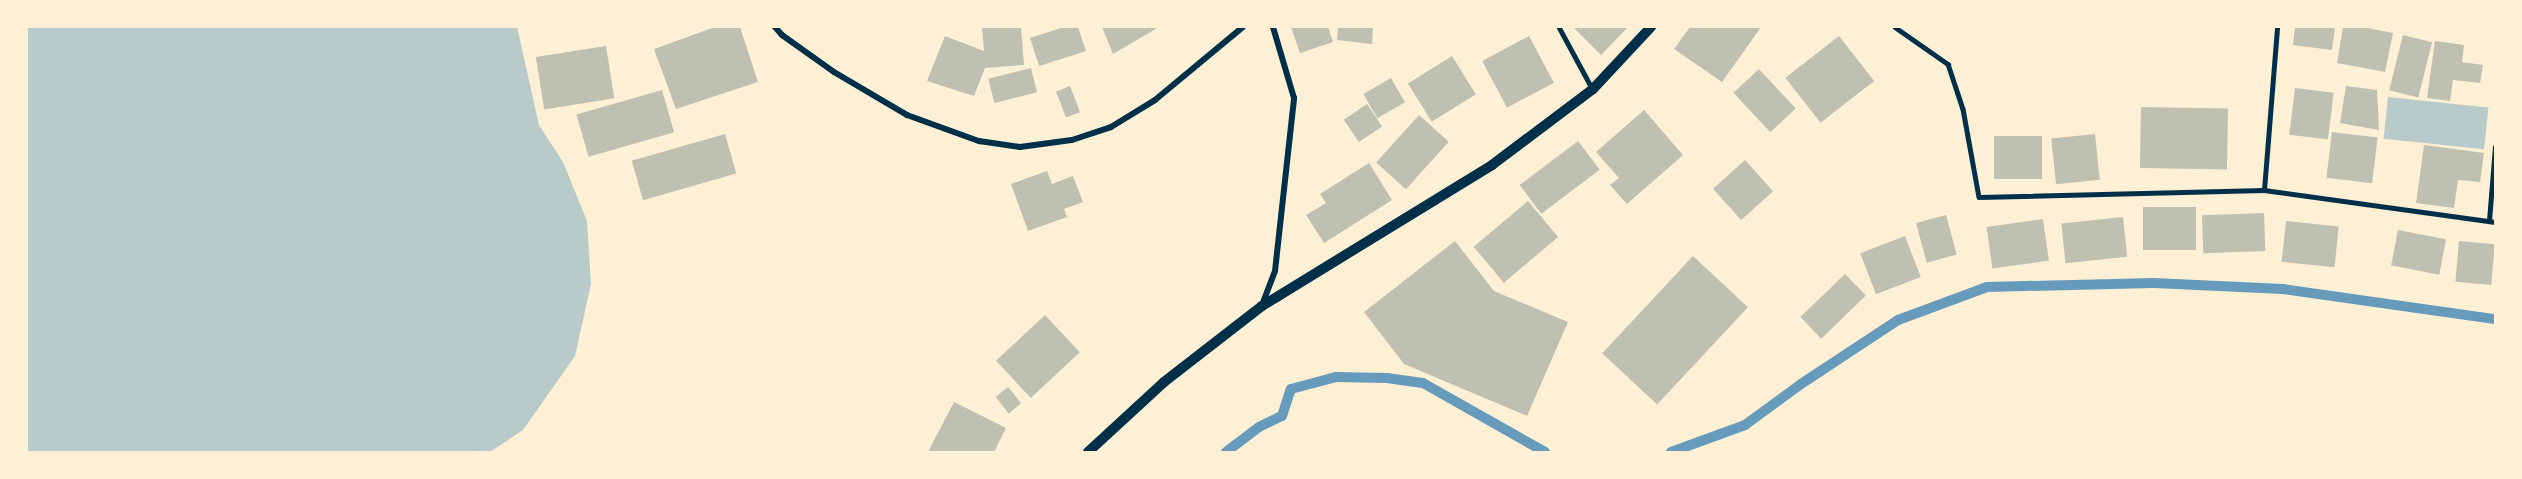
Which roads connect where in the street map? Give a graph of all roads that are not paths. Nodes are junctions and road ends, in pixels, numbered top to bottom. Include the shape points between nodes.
1 (775, 27) edge
2 (1243, 27) edge
3 (1273, 27) edge
4 (1559, 27) edge
5 (1651, 27) edge
6 (1895, 27) edge
7 (2277, 27) edge
8 (1593, 88) junction
9 (2495, 147) edge
10 (2264, 190) junction
11 (2492, 221) edge
12 (1262, 306) junction
13 (1089, 452) edge

1 - 2 street via 834,72 907,115 979,141 1020,147 1072,140 1111,127 1155,100
3 - 12 street via 1294,98 1275,271
4 - 8 lane
5 - 8 street
6 - 10 lane via 1948,64 1963,109 1979,197
7 - 10 lane
8 - 12 street via 1492,165
9 - 11 lane
10 - 11 lane
12 - 13 street via 1164,382

